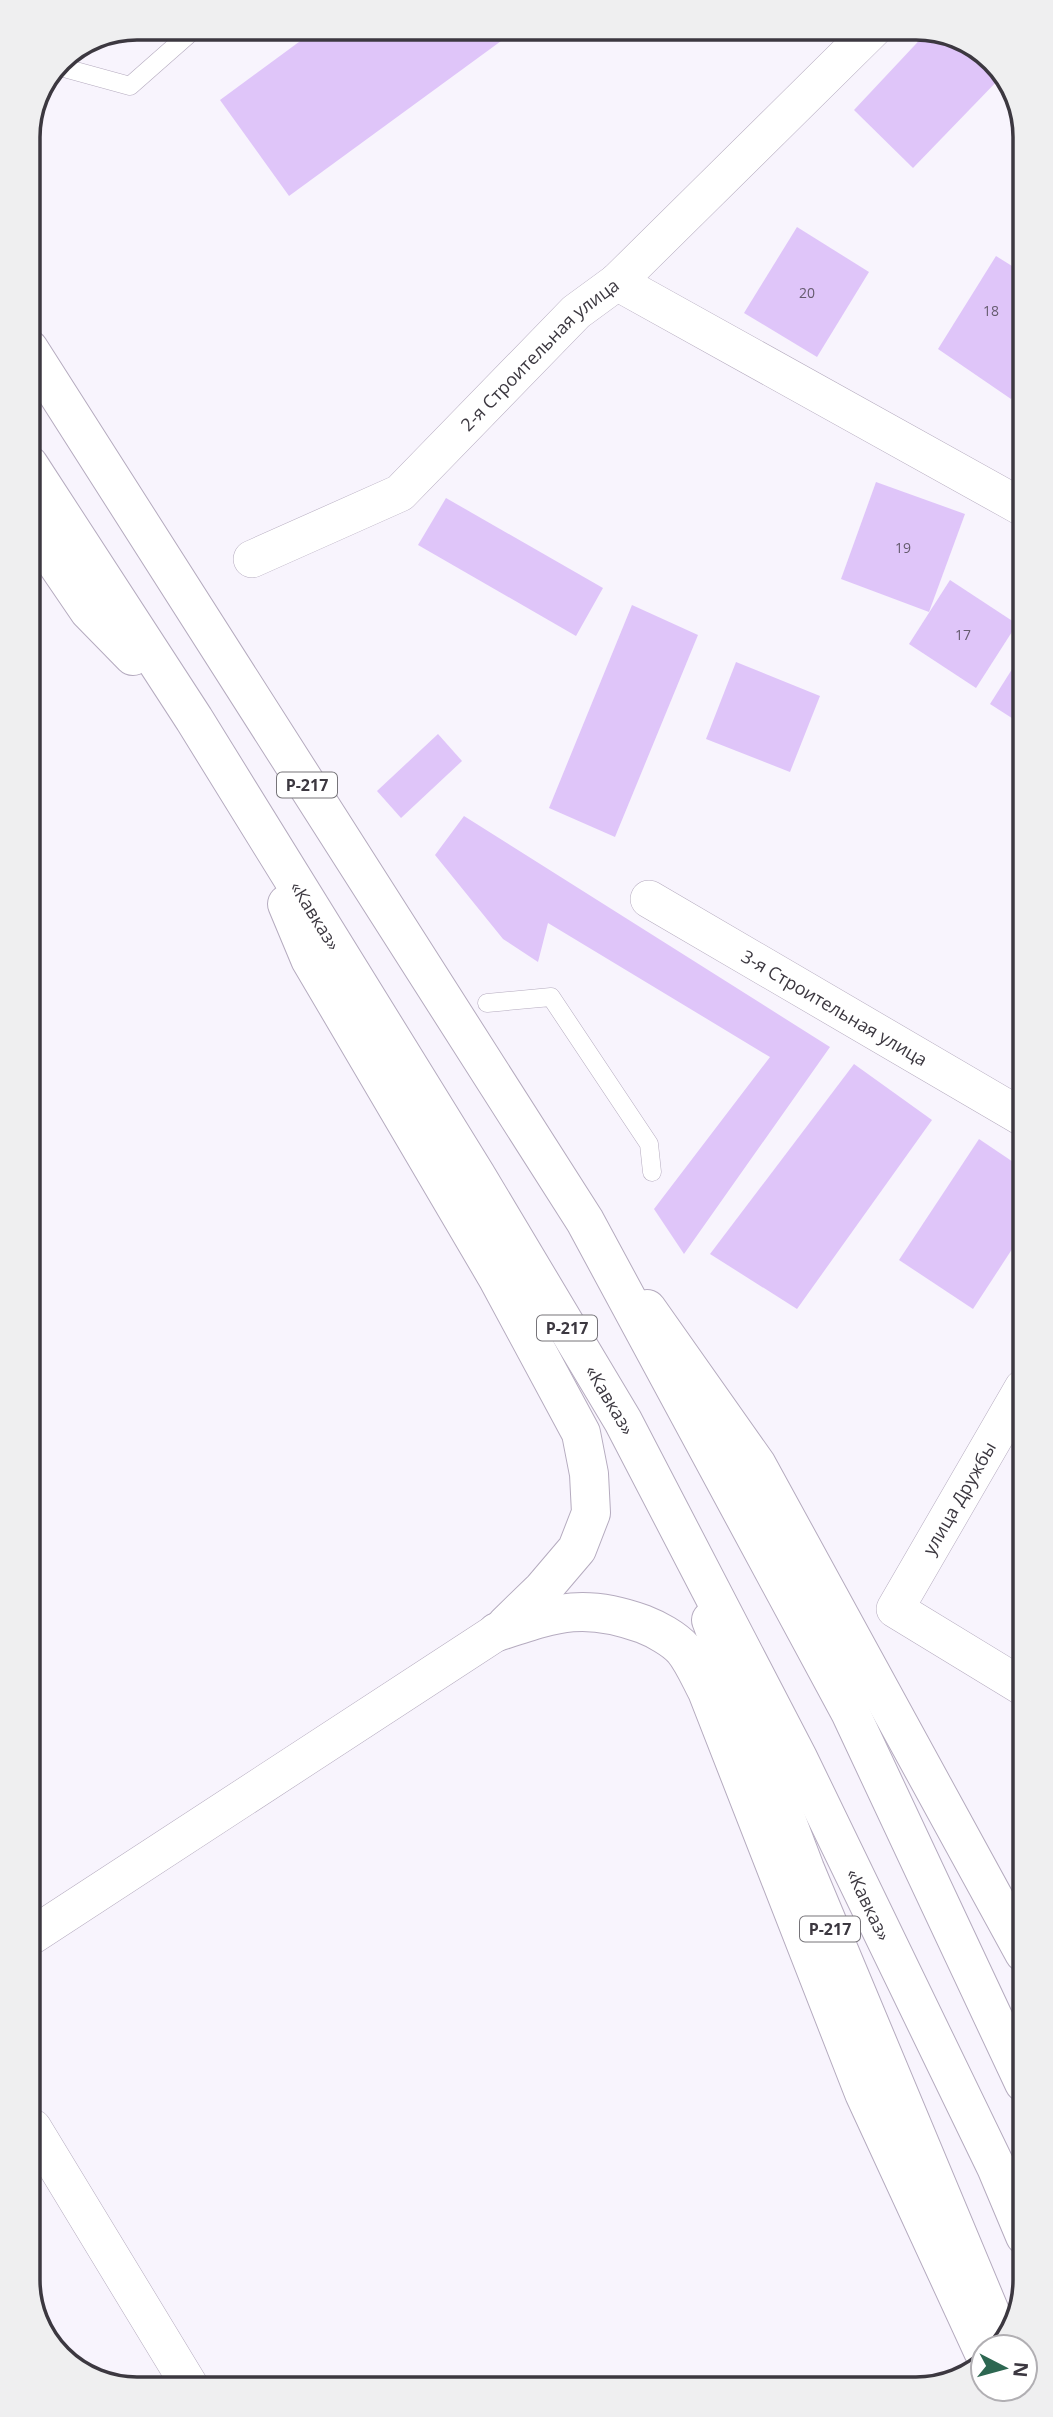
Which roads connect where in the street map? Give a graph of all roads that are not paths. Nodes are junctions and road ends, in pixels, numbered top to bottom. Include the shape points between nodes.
1 (183, 40) edge
2 (862, 40) edge
3 (68, 69) edge
4 (617, 282) junction
5 (40, 366) edge
6 (40, 483) edge
7 (1013, 502) edge
8 (40, 539) edge
9 (252, 558) dead end
10 (194, 719) junction
11 (242, 796) junction
12 (649, 899) dead end
13 (487, 1003) dead end
14 (1013, 1112) edge
15 (652, 1172) dead end
16 (585, 1220) junction
17 (1013, 1405) edge
18 (670, 1510) junction
19 (497, 1632) junction
20 (1013, 1681) edge
21 (40, 1930) edge
22 (1013, 1933) edge
23 (1013, 2060) edge
24 (40, 2140) edge
25 (1013, 2207) edge
26 (998, 2331) edge
27 (975, 2333) edge
28 (184, 2377) edge

1 - 3 lane via 130,86
2 - 4 street
4 - 7 street, 2-я Строительная улица
4 - 9 street, 2-я Строительная улица via 576,312 400,493
5 - 16 main road, Р-217
6 - 10 main road, «Кавказ» / Р-217
8 - 10 main road via 89,611
10 - 11 main road, «Кавказ» / Р-217
11 - 18 main road, «Кавказ» / Р-217 via 476,1175 623,1421
11 - 19 main road via 310,958 497,1277 581,1433 590,1513 577,1549
12 - 14 street, 3-я Строительная улица
13 - 15 lane via 551,997 649,1144
16 - 22 main road, Р-217 via 757,1465
16 - 23 main road, Р-217 via 850,1712
17 - 20 street, улица Дружбы via 895,1609
18 - 25 main road, «Кавказ» / Р-217 via 798,1758
18 - 26 main road, Р-217 via 805,1869
19 - 21 street
19 - 27 main road via 547,1615 583,1610 617,1615 653,1628 682,1648 707,1691 864,2093
24 - 28 street

